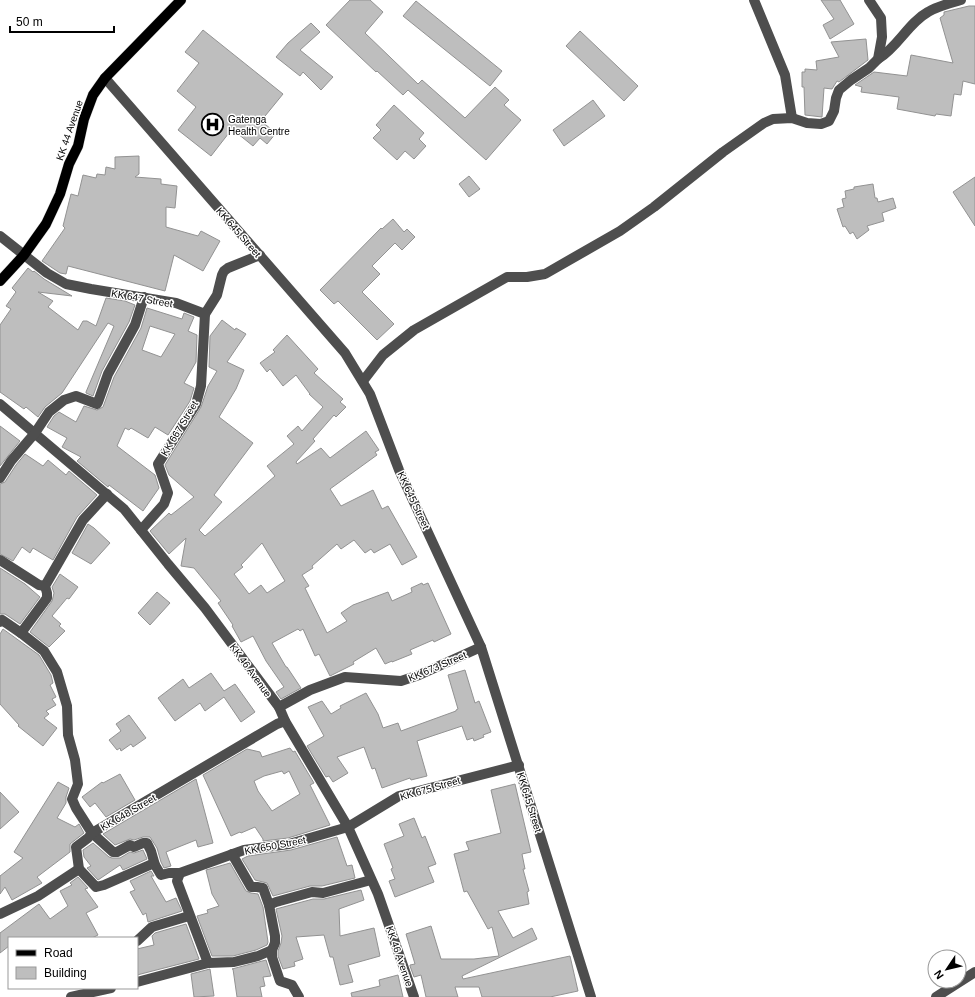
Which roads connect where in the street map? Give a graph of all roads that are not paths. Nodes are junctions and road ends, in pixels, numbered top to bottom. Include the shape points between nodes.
1 (754, 0) edge
2 (868, 0) edge
3 (961, 0) edge
4 (177, 1) edge
5 (878, 59) junction
6 (105, 78) junction
7 (792, 118) junction
8 (0, 236) edge
9 (24, 255) junction
10 (260, 255) junction
11 (0, 281) edge
12 (144, 297) junction
13 (205, 314) junction
14 (363, 381) junction
15 (0, 404) edge
16 (35, 433) junction
17 (0, 478) edge
18 (107, 494) junction
19 (141, 530) junction
20 (0, 560) edge
21 (45, 586) junction
22 (0, 622) edge
23 (21, 633) junction
24 (481, 647) junction
25 (279, 707) junction
26 (285, 721) junction
27 (518, 765) junction
28 (348, 827) junction
29 (92, 833) junction
30 (232, 854) junction
31 (155, 865) junction
32 (79, 869) junction
33 (180, 873) junction
34 (371, 880) junction
35 (270, 905) junction
36 (0, 914) edge
37 (189, 916) junction
38 (138, 940) edge
39 (272, 950) junction
40 (208, 963) junction
41 (975, 972) edge
42 (138, 982) edge
43 (106, 989) edge
44 (588, 996) edge
45 (71, 997) edge
46 (299, 997) edge
47 (414, 997) edge
48 (936, 997) edge

1 - 7 street via 785,74
2 - 5 street via 881,18 882,37
3 - 5 street via 928,12
4 - 6 main road, KK 44 Avenue
5 - 7 street via 839,90 829,122 807,123
6 - 9 main road, KK 44 Avenue via 93,95 78,146 54,208
6 - 10 street, KK 645 Street
7 - 14 street via 773,119 764,123 620,231 545,274 527,277 507,276 414,330 383,355
8 - 9 street, KK 647 Street
9 - 11 main road, KK 44 Avenue
9 - 12 street, KK 647 Street via 66,284
10 - 13 street via 224,271 217,295
10 - 14 street, KK 645 Street via 345,353
12 - 13 street, KK 647 Street via 176,303
12 - 16 street via 135,325 108,374 97,404 76,396 64,400 49,412
13 - 19 street, KK 667 Street via 201,386 196,404 158,464 168,493 164,504
14 - 24 street, KK 645 Street via 399,470
15 - 16 street, KK 46 Avenue
16 - 17 street
16 - 18 street, KK 46 Avenue
18 - 19 street, KK 46 Avenue via 124,509
18 - 21 street via 83,520
19 - 25 street, KK 46 Avenue via 205,608
20 - 21 street via 39,585
21 - 23 street via 47,598
22 - 23 street via 2,620
23 - 29 street via 44,651 58,672 67,706 68,735 78,784 72,799
24 - 25 street, KK 673 Street via 401,681 345,677 310,690
24 - 27 street, KK 645 Street
25 - 26 street, KK 46 Avenue
26 - 28 street, KK 46 Avenue
26 - 29 street, KK 648 Street
27 - 28 street, KK 675 Street via 399,796
27 - 44 street, KK 645 Street
28 - 30 street, KK 650 Street via 289,844
28 - 34 street, KK 46 Avenue
29 - 31 street via 113,852 130,845 134,847 147,843
29 - 32 street, KK 648 Street via 76,847
30 - 33 street, KK 650 Street
30 - 35 street via 251,887 263,888
31 - 32 street via 152,864 96,888
31 - 33 street via 161,875
32 - 36 street via 38,896
33 - 37 street via 177,881
34 - 35 street via 312,892
34 - 47 street, KK 46 Avenue
35 - 39 street via 275,942
37 - 38 street via 152,927
37 - 40 street
39 - 40 street via 234,962
39 - 46 street via 280,981 292,985
40 - 42 street
41 - 48 street
43 - 45 street

